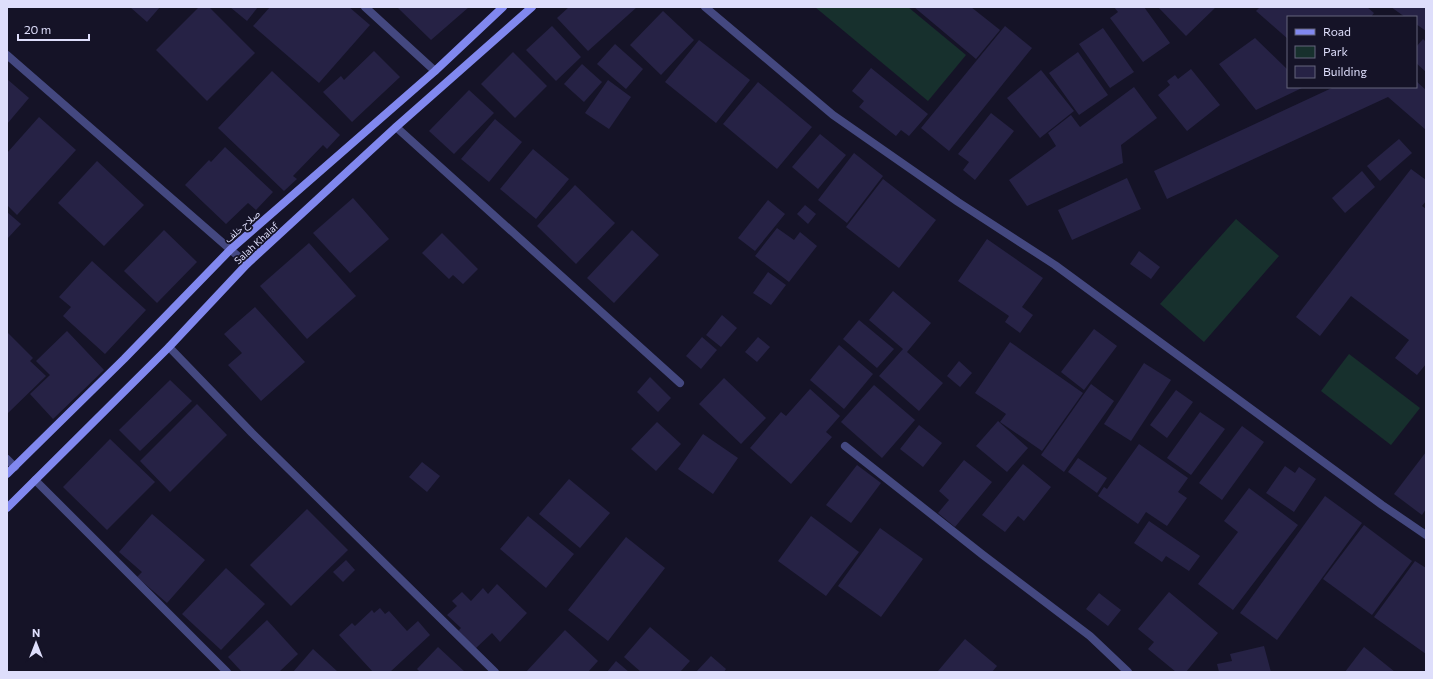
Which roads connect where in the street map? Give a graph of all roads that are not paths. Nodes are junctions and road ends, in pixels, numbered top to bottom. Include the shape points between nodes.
1 (365, 7) edge
2 (503, 7) edge
3 (532, 7) edge
4 (705, 7) edge
5 (7, 55) edge
6 (435, 72) junction
7 (396, 127) junction
8 (231, 249) junction
9 (247, 264) junction
10 (169, 347) junction
11 (680, 383) dead end
12 (845, 446) dead end
13 (7, 459) edge
14 (15, 467) junction
15 (7, 474) edge
16 (35, 480) junction
17 (7, 508) edge
18 (1426, 535) edge
19 (227, 672) edge
20 (495, 672) edge
21 (1128, 672) edge

1 - 6 street
2 - 6 main road, صلاح خلف
3 - 7 main road, Salah Khalaf
4 - 18 street via 833,115 958,202 1055,265
5 - 8 street
6 - 8 main road, صلاح خلف
7 - 9 main road, Salah Khalaf
7 - 11 street
8 - 9 street
8 - 14 main road, صلاح خلف
9 - 10 main road, Salah Khalaf
10 - 16 main road, Salah Khalaf
10 - 20 street
12 - 21 street via 1090,636
13 - 14 street
14 - 15 main road, صلاح خلف
16 - 17 main road, Salah Khalaf
16 - 19 street

